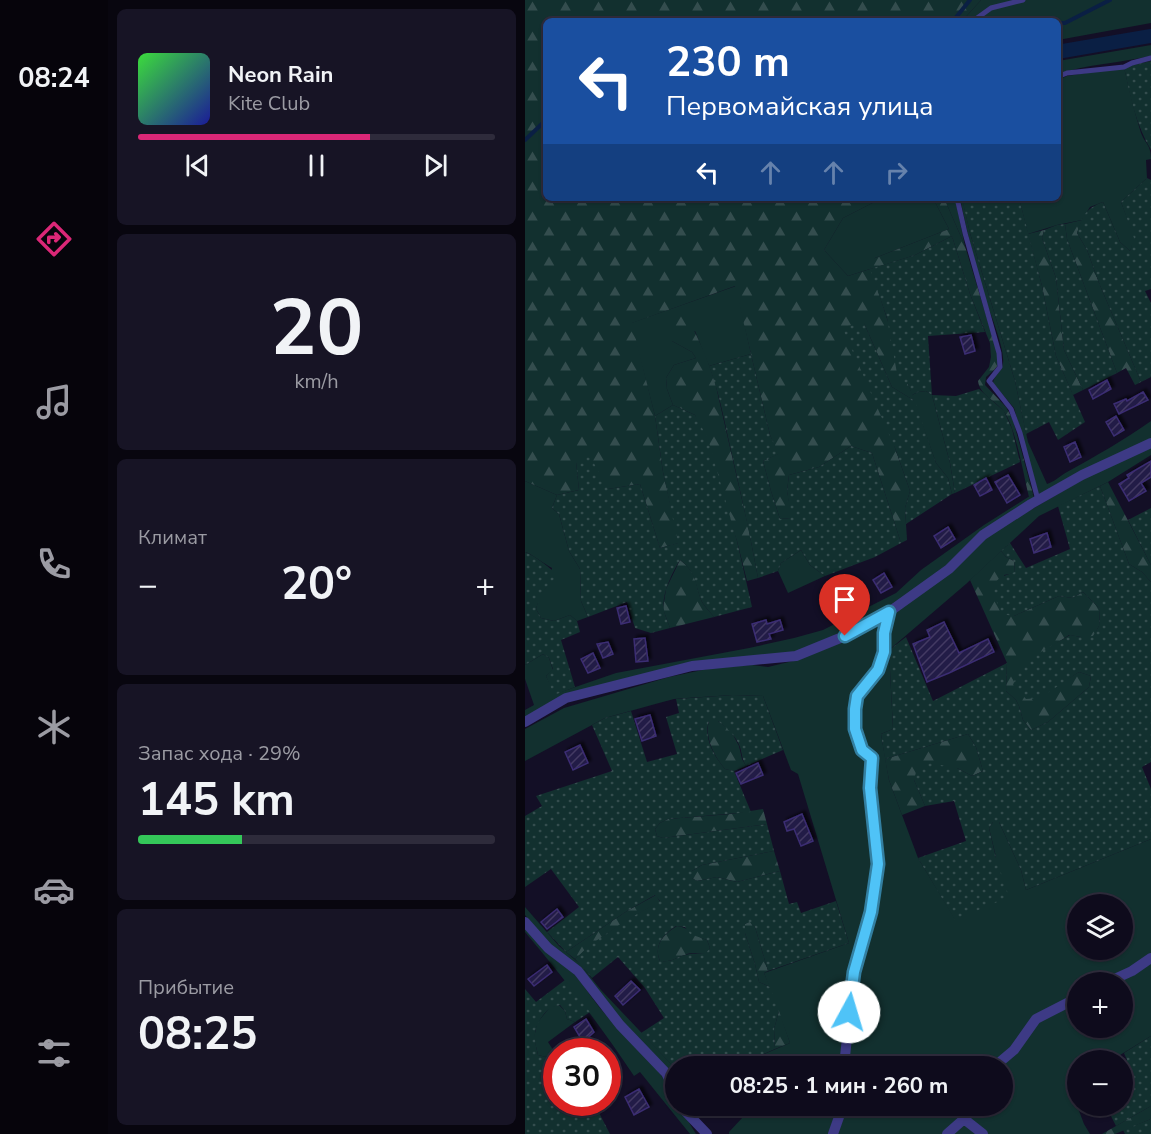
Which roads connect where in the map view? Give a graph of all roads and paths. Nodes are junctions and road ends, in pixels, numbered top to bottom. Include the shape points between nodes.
1 (1023, 0) edge
2 (977, 18) edge
3 (1151, 58) edge
4 (1061, 76) edge
5 (958, 201) edge
6 (1151, 443) edge
7 (1038, 500) junction
8 (889, 612) junction
9 (525, 722) edge
10 (525, 922) edge
11 (1151, 958) edge
12 (1131, 972) edge
13 (1067, 1003) edge
14 (845, 1056) edge
15 (1007, 1056) edge
16 (665, 1072) edge
17 (690, 1116) edge
18 (839, 1116) edge
19 (967, 1116) edge
20 (964, 1119) junction
21 (707, 1134) edge
22 (833, 1134) edge
23 (947, 1134) edge
24 (983, 1134) edge

1 - 2 lane via 991,8
3 - 4 lane via 1124,67
5 - 7 lane via 999,353 1001,367 989,381 1011,409
6 - 7 street
7 - 8 street via 983,535 949,569
8 - 9 street via 796,656 692,666 566,698
8 - 14 street via 878,670 857,696 855,709 855,729 862,750 872,758 870,788 878,864 871,912 854,972
10 - 16 street via 548,948 578,971 620,1025
11 - 12 street
13 - 15 street via 1036,1019
17 - 21 street
18 - 22 street
19 - 20 street
20 - 23 street
20 - 24 street

